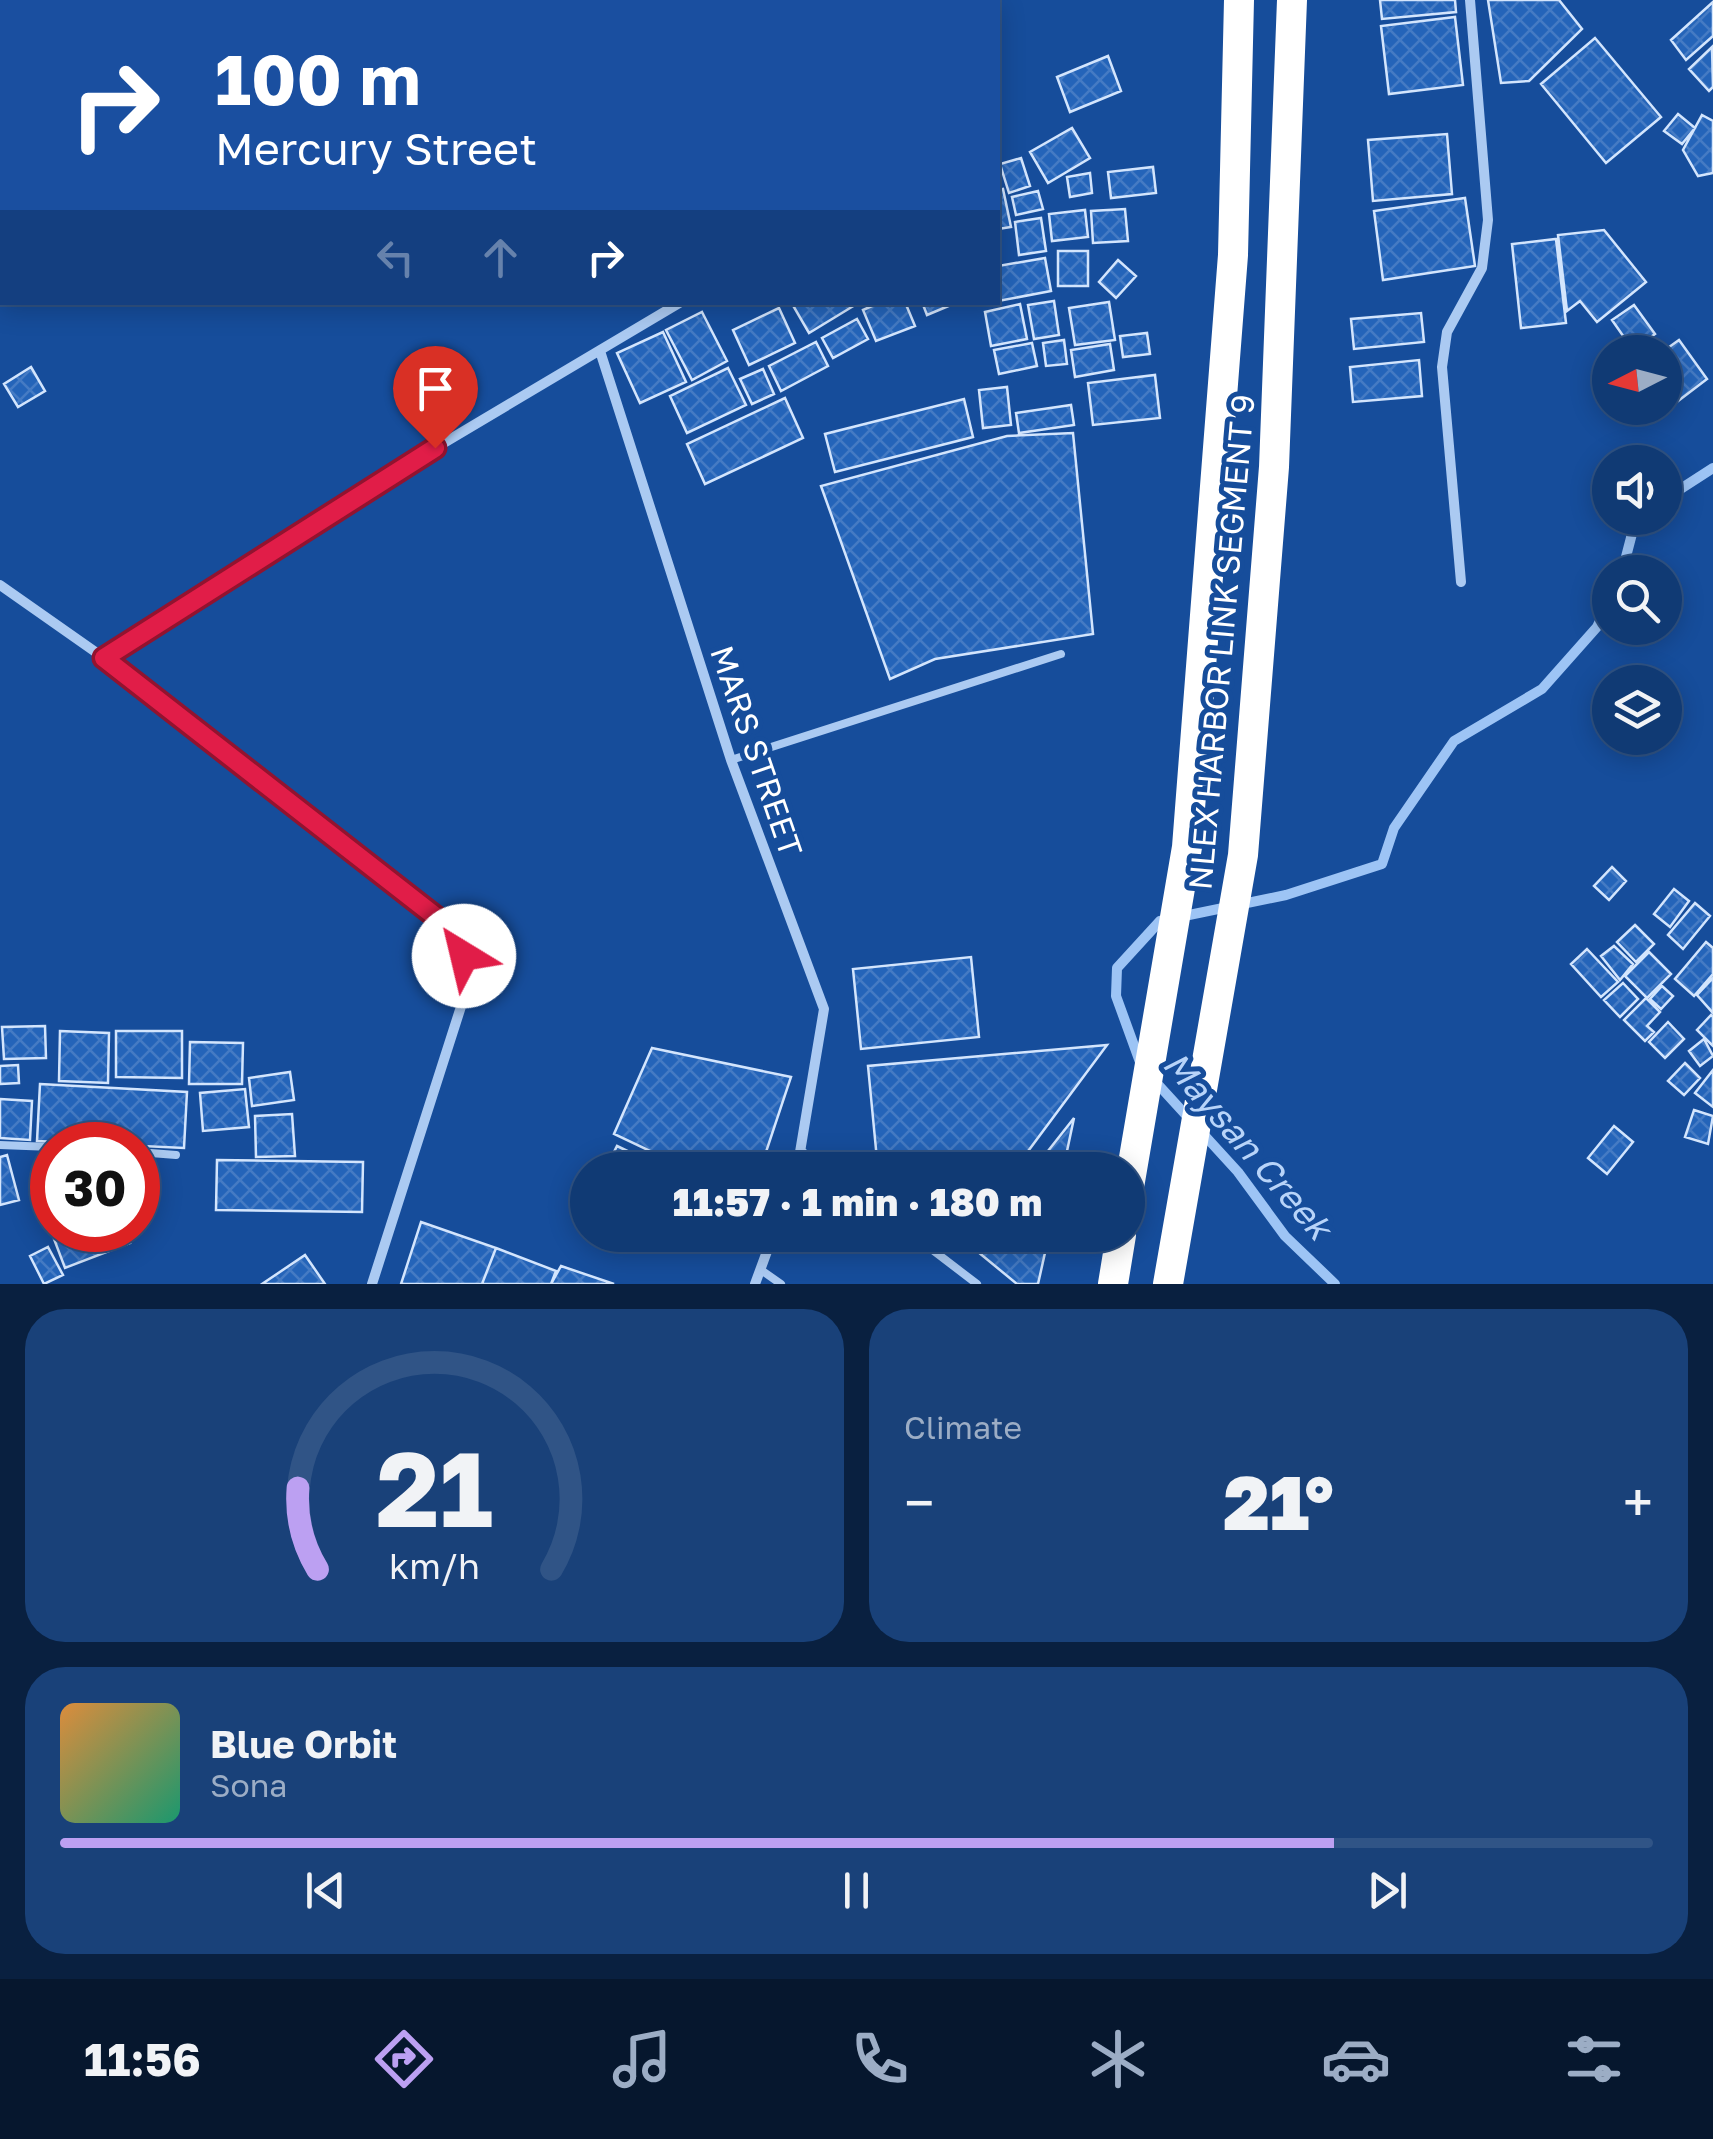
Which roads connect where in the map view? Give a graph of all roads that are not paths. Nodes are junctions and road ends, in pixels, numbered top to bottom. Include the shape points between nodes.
1 (1239, 0) edge
2 (1292, 0) edge
3 (1470, 0) edge
4 (676, 305) edge
5 (600, 352) junction
6 (1461, 582) dead end
7 (0, 585) edge
8 (1061, 654) dead end
9 (104, 658) junction
10 (731, 760) junction
11 (0, 1145) edge
12 (30, 1147) edge
13 (803, 1152) edge
14 (1135, 1152) edge
15 (160, 1153) edge
16 (176, 1154) dead end
17 (767, 1252) edge
18 (935, 1252) edge
19 (1117, 1252) edge
20 (760, 1270) junction
21 (372, 1284) edge
22 (755, 1284) edge
23 (782, 1284) edge
24 (977, 1284) edge
25 (1112, 1284) edge
26 (1168, 1284) edge

1 - 14 highway, NLEX HARBOR LINK SEGMENT 9 via 1233,255 1187,846
2 - 26 highway, NLEX HARBOR LINK SEGMENT 9 via 1274,467 1243,856
3 - 6 street via 1488,220 1482,268 1446,332 1442,367
4 - 5 street
5 - 9 street via 336,507
5 - 10 street, MARS STREET
7 - 9 street
8 - 10 lane
9 - 21 street via 445,924 461,944 466,991
10 - 13 street, MARS STREET via 824,1010
11 - 12 lane
15 - 16 lane
17 - 20 street
18 - 24 lane
19 - 25 highway
20 - 22 street
20 - 23 lane

